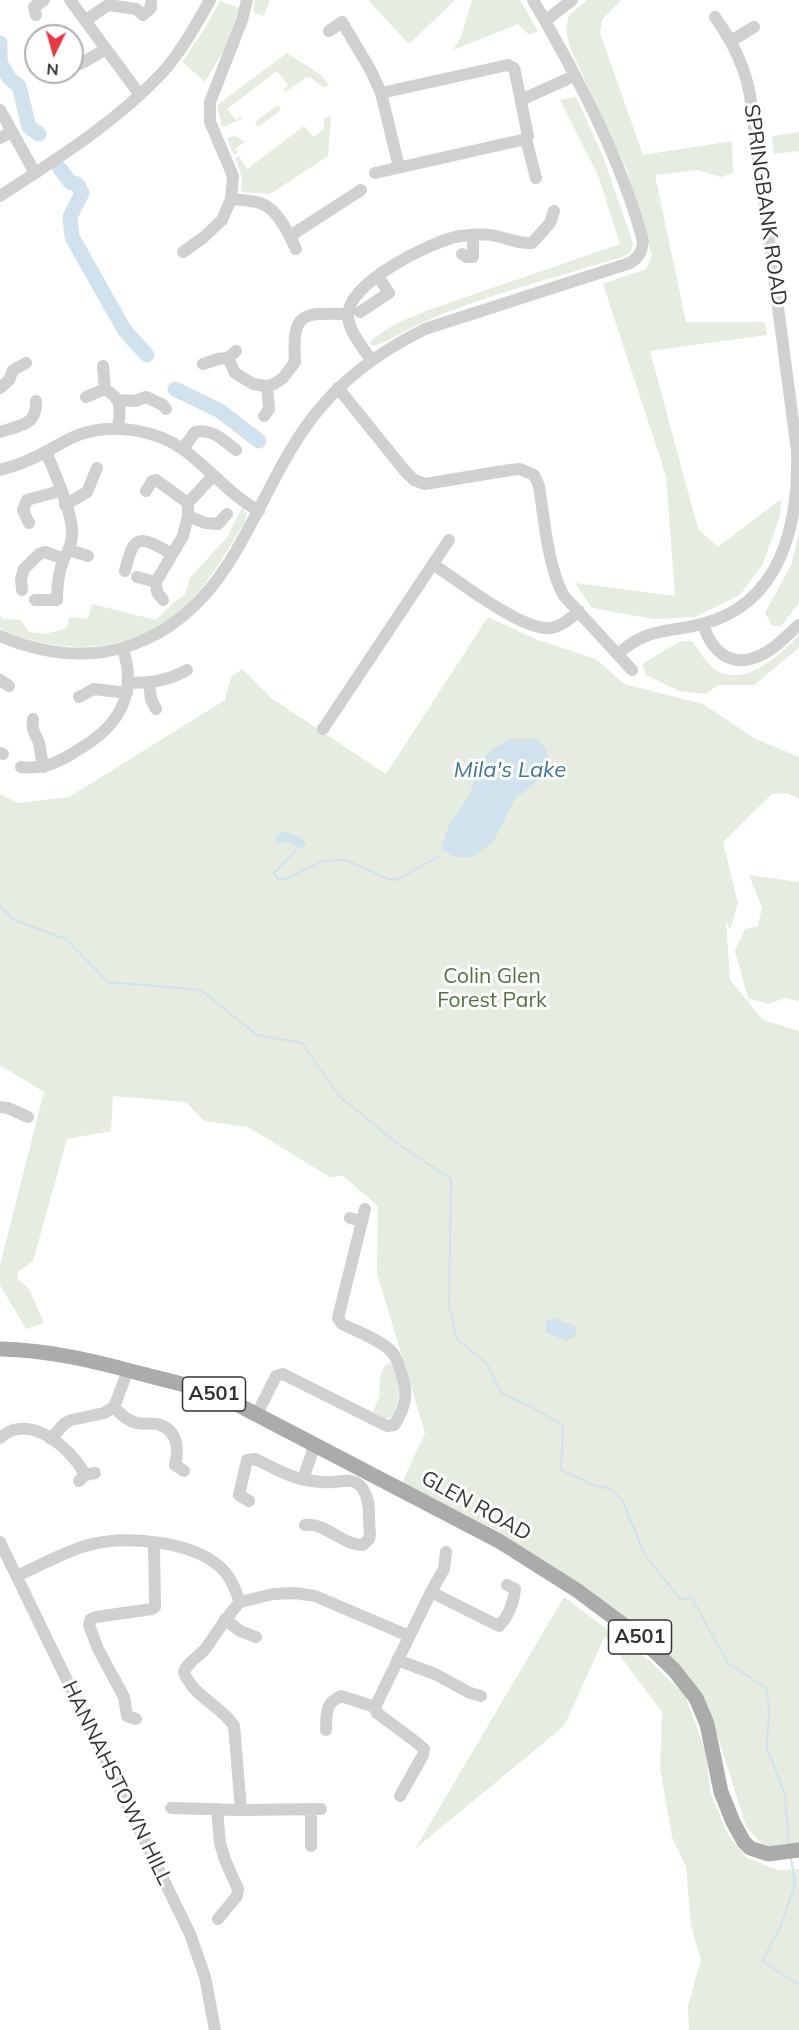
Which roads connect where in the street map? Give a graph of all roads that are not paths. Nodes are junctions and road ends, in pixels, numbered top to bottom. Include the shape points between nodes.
1 (44, 0) edge
2 (70, 0) edge
3 (210, 0) edge
4 (247, 0) edge
5 (533, 0) edge
6 (572, 0) edge
7 (151, 3) dead end
8 (36, 15) dead end
9 (715, 17) dead end
10 (86, 20) junction
11 (545, 21) junction
12 (754, 27) dead end
13 (329, 31) dead end
14 (731, 41) junction
15 (106, 49) junction
16 (84, 62) edge
17 (574, 76) junction
18 (381, 93) junction
19 (140, 95) junction
20 (521, 100) junction
21 (0, 110) edge
22 (6, 135) edge
23 (526, 139) junction
24 (399, 167) junction
25 (35, 173) junction
26 (375, 173) dead end
27 (536, 178) dead end
28 (362, 191) dead end
29 (0, 196) edge
30 (231, 199) junction
31 (554, 220) dead end
32 (290, 236) junction
33 (473, 236) junction
34 (296, 249) dead end
35 (183, 252) dead end
36 (462, 254) dead end
37 (378, 276) junction
38 (354, 313) junction
39 (371, 360) junction
40 (26, 363) dead end
41 (203, 364) dead end
42 (103, 366) dead end
43 (267, 386) junction
44 (0, 388) edge
45 (338, 388) junction
46 (105, 389) junction
47 (86, 397) dead end
48 (119, 400) junction
49 (36, 401) dead end
50 (166, 409) dead end
51 (264, 416) dead end
52 (118, 429) junction
53 (0, 432) edge
54 (183, 449) junction
55 (236, 450) dead end
56 (46, 452) junction
57 (1, 466) edge
58 (97, 468) dead end
59 (213, 476) junction
60 (60, 491) junction
61 (146, 491) dead end
62 (65, 505) junction
63 (188, 510) junction
64 (259, 511) junction
65 (226, 514) dead end
66 (29, 524) dead end
67 (449, 540) dead end
68 (67, 554) junction
69 (172, 554) junction
70 (88, 556) dead end
71 (434, 564) junction
72 (124, 571) dead end
73 (137, 577) dead end
74 (156, 582) junction
75 (22, 590) dead end
76 (35, 600) dead end
77 (162, 600) dead end
78 (579, 611) junction
79 (704, 624) junction
80 (799, 625) edge
81 (0, 636) edge
82 (123, 649) junction
83 (618, 654) junction
84 (187, 670) dead end
85 (632, 670) dead end
86 (149, 683) junction
87 (128, 688) junction
88 (78, 697) dead end
89 (156, 709) dead end
90 (33, 719) dead end
91 (322, 729) dead end
92 (21, 767) dead end
93 (44, 767) junction
94 (0, 1107) edge
95 (28, 1117) dead end
96 (365, 1209) dead end
97 (0, 1349) edge
98 (128, 1370) junction
99 (114, 1407) junction
100 (257, 1414) junction
101 (51, 1439) junction
102 (1, 1444) edge
103 (315, 1444) junction
104 (184, 1471) dead end
105 (86, 1476) dead end
106 (303, 1479) junction
107 (249, 1501) dead end
108 (305, 1525) dead end
109 (0, 1542) edge
110 (154, 1543) junction
111 (446, 1552) dead end
112 (17, 1576) junction
113 (507, 1585) dead end
114 (431, 1592) junction
115 (240, 1602) junction
116 (225, 1619) junction
117 (257, 1635) dead end
118 (409, 1636) junction
119 (398, 1660) junction
120 (481, 1696) dead end
121 (375, 1707) junction
122 (136, 1719) dead end
123 (326, 1732) dead end
124 (400, 1796) dead end
125 (171, 1809) dead end
126 (217, 1809) junction
127 (241, 1810) junction
128 (311, 1849) dead end
129 (799, 1850) edge
130 (217, 1921) dead end
131 (215, 2030) edge

1 - 8 street via 34,7
2 - 10 street
3 - 19 street via 174,58
4 - 30 street via 210,102 210,122 232,176
5 - 11 street
6 - 11 street
7 - 10 street via 143,15 136,9 108,6
9 - 14 street, SPRINGBANK ROAD
10 - 15 street
11 - 17 street
12 - 14 street
13 - 18 street via 342,22
14 - 79 street, SPRINGBANK ROAD via 750,95 798,481 792,523 772,576 744,606
15 - 16 street
15 - 19 street
17 - 20 street
17 - 39 street via 594,112 639,228 642,249 638,258 425,329
18 - 20 street via 508,65 514,68
18 - 24 street
19 - 25 street
20 - 23 street
21 - 22 street
22 - 25 street
23 - 24 street
23 - 27 street
24 - 26 street
25 - 29 street
28 - 32 street
30 - 32 street via 268,206
30 - 35 street via 222,220
31 - 33 street via 532,243 519,244 495,235
32 - 34 street
33 - 36 street via 473,257
33 - 37 street via 439,242
37 - 38 street via 354,297
37 - 38 street via 389,293
38 - 39 street via 350,324
38 - 43 street via 314,313 304,317 296,327 296,362 283,378
39 - 45 street
40 - 44 street via 11,365 9,380
41 - 43 street via 232,355 235,373 253,384
42 - 46 street
43 - 51 street via 269,409
45 - 64 street via 308,425
45 - 78 street via 418,482 435,483 510,470 534,475 556,578 564,596
46 - 47 street
46 - 48 street
48 - 50 street via 146,397
48 - 52 street
49 - 53 street via 33,419
52 - 54 street via 162,438
52 - 56 street via 81,434
54 - 55 street via 195,432 204,430
54 - 59 street
56 - 57 street
56 - 60 street
58 - 62 street via 87,492
59 - 63 street
59 - 64 street
60 - 62 street
60 - 66 street via 27,500 23,510
61 - 63 street via 156,480
62 - 68 street via 72,534
63 - 65 street via 212,525
63 - 69 street via 183,536
64 - 82 street via 220,576 194,606 161,633
67 - 71 street
68 - 70 street
68 - 75 street via 39,554 24,569
68 - 76 street via 57,600
69 - 72 street via 143,540 130,548
69 - 74 street
71 - 78 street via 527,624 551,628
71 - 91 street
73 - 74 street
74 - 77 street
78 - 83 street
79 - 80 street via 718,652 744,661 764,654
79 - 83 street, SPRINGBANK ROAD via 645,635
81 - 82 street via 66,654
82 - 87 street
83 - 85 street
84 - 86 street
86 - 87 street
86 - 89 street
87 - 88 street via 94,689
87 - 93 street via 122,710 96,740
90 - 93 street via 32,729 46,748 39,754
92 - 93 street
94 - 95 street
96 - 100 street via 356,1220 338,1318 342,1324 384,1345 397,1359 406,1389 397,1422 387,1426 283,1374 276,1376
97 - 98 main road, GLEN ROAD / A501 via 61,1355
98 - 99 street
98 - 100 main road, GLEN ROAD / A501 via 199,1388
99 - 101 street via 71,1420
99 - 104 street via 135,1423 159,1424 168,1430 177,1444 175,1465
100 - 103 main road, GLEN ROAD / A501
101 - 102 street via 23,1430 11,1432
101 - 105 street via 76,1460
103 - 106 street
103 - 129 main road, GLEN ROAD / A501 via 499,1541 593,1602 656,1651 686,1682 703,1712 721,1792 738,1832 758,1852
106 - 107 street via 284,1475 255,1459 246,1460 239,1495
106 - 108 street via 344,1479 361,1486 368,1503 370,1534 363,1545 355,1545 312,1524
109 - 112 street, HANNAHSTOWN HILL
110 - 112 street via 96,1543
110 - 115 street via 194,1550 220,1567
110 - 122 street via 155,1607 96,1617 89,1625 124,1697 127,1716
111 - 114 street via 444,1569
112 - 131 street, HANNAHSTOWN HILL via 187,1926 201,1963
113 - 114 street via 515,1589 514,1598 499,1626
114 - 118 street
115 - 116 street
115 - 118 street via 273,1594 315,1596
116 - 117 street via 240,1631
116 - 127 street via 184,1672 193,1689 234,1726
118 - 119 street
119 - 120 street
119 - 121 street
121 - 123 street via 341,1696 331,1701
121 - 124 street via 377,1713 424,1749
125 - 126 street
126 - 127 street
126 - 130 street via 220,1843 238,1889 237,1896
127 - 128 street via 316,1809

